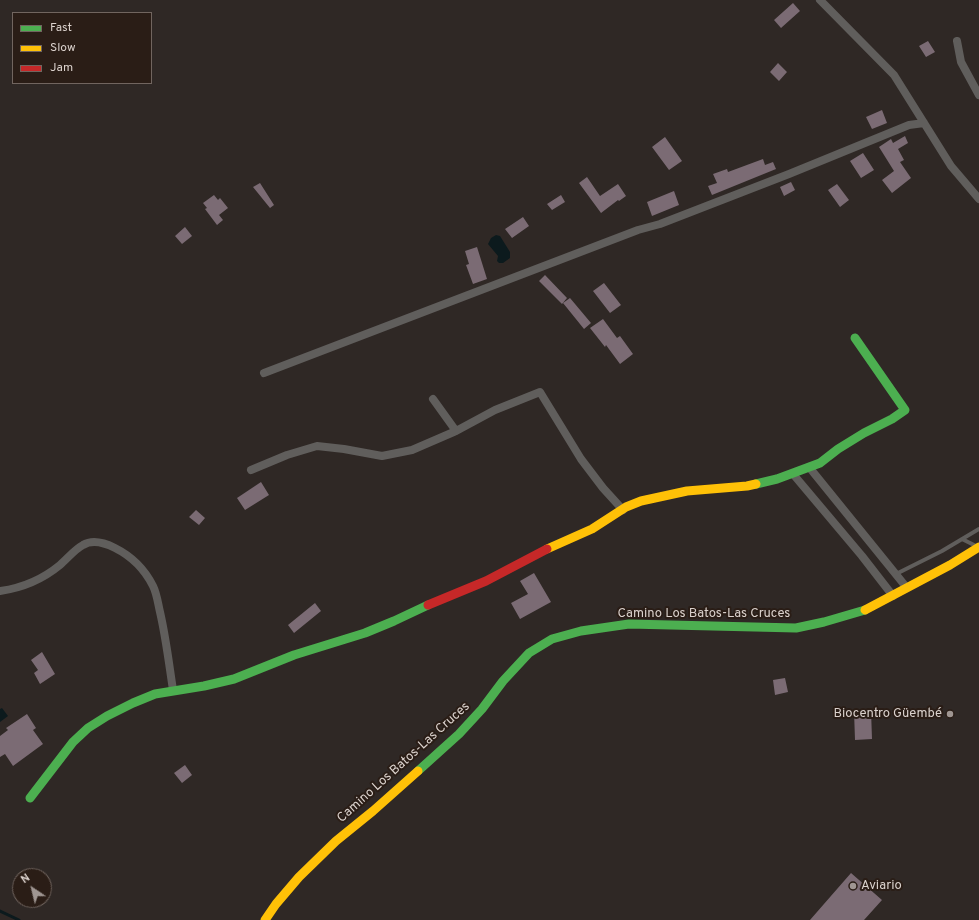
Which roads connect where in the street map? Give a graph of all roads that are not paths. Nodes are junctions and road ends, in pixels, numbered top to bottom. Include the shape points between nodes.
1 (820, 0) edge
2 (957, 41) dead end
3 (979, 95) edge
4 (924, 123) junction
5 (979, 200) edge
6 (855, 338) dead end
7 (264, 373) dead end
8 (433, 399) dead end
9 (456, 431) junction
10 (809, 467) junction
11 (251, 470) dead end
12 (793, 474) junction
13 (623, 510) junction
14 (979, 529) edge
15 (962, 538) junction
16 (979, 547) edge
17 (896, 574) junction
18 (907, 588) junction
19 (0, 591) edge
20 (893, 596) junction
21 (173, 690) junction
22 (30, 798) dead end
23 (265, 920) edge

1 - 4 street via 894,75
2 - 3 street via 961,62
4 - 5 street via 951,166
4 - 7 street via 909,125 660,224 638,230
6 - 10 street via 905,410 838,449 820,463
8 - 9 street
9 - 11 street via 412,450 382,456 317,446
9 - 13 street via 495,410 540,392 581,459
10 - 12 street
10 - 17 street
12 - 13 street via 747,486 664,495 640,501
12 - 20 street
13 - 21 street via 592,529 486,581 365,633 294,655 234,679
14 - 15 lane
15 - 16 lane
15 - 17 lane
16 - 18 street, Camino Los Batos-Las Cruces
17 - 18 street
18 - 20 street, Camino Los Batos-Las Cruces
19 - 21 street via 23,586 40,578 59,566 81,545 90,542 106,544 119,550 133,560 153,586 165,632
20 - 23 street, Camino Los Batos-Las Cruces via 854,614 796,628 629,624 581,631 552,639 529,653 459,734 320,856 299,877
21 - 22 street via 133,703 88,728 73,742

